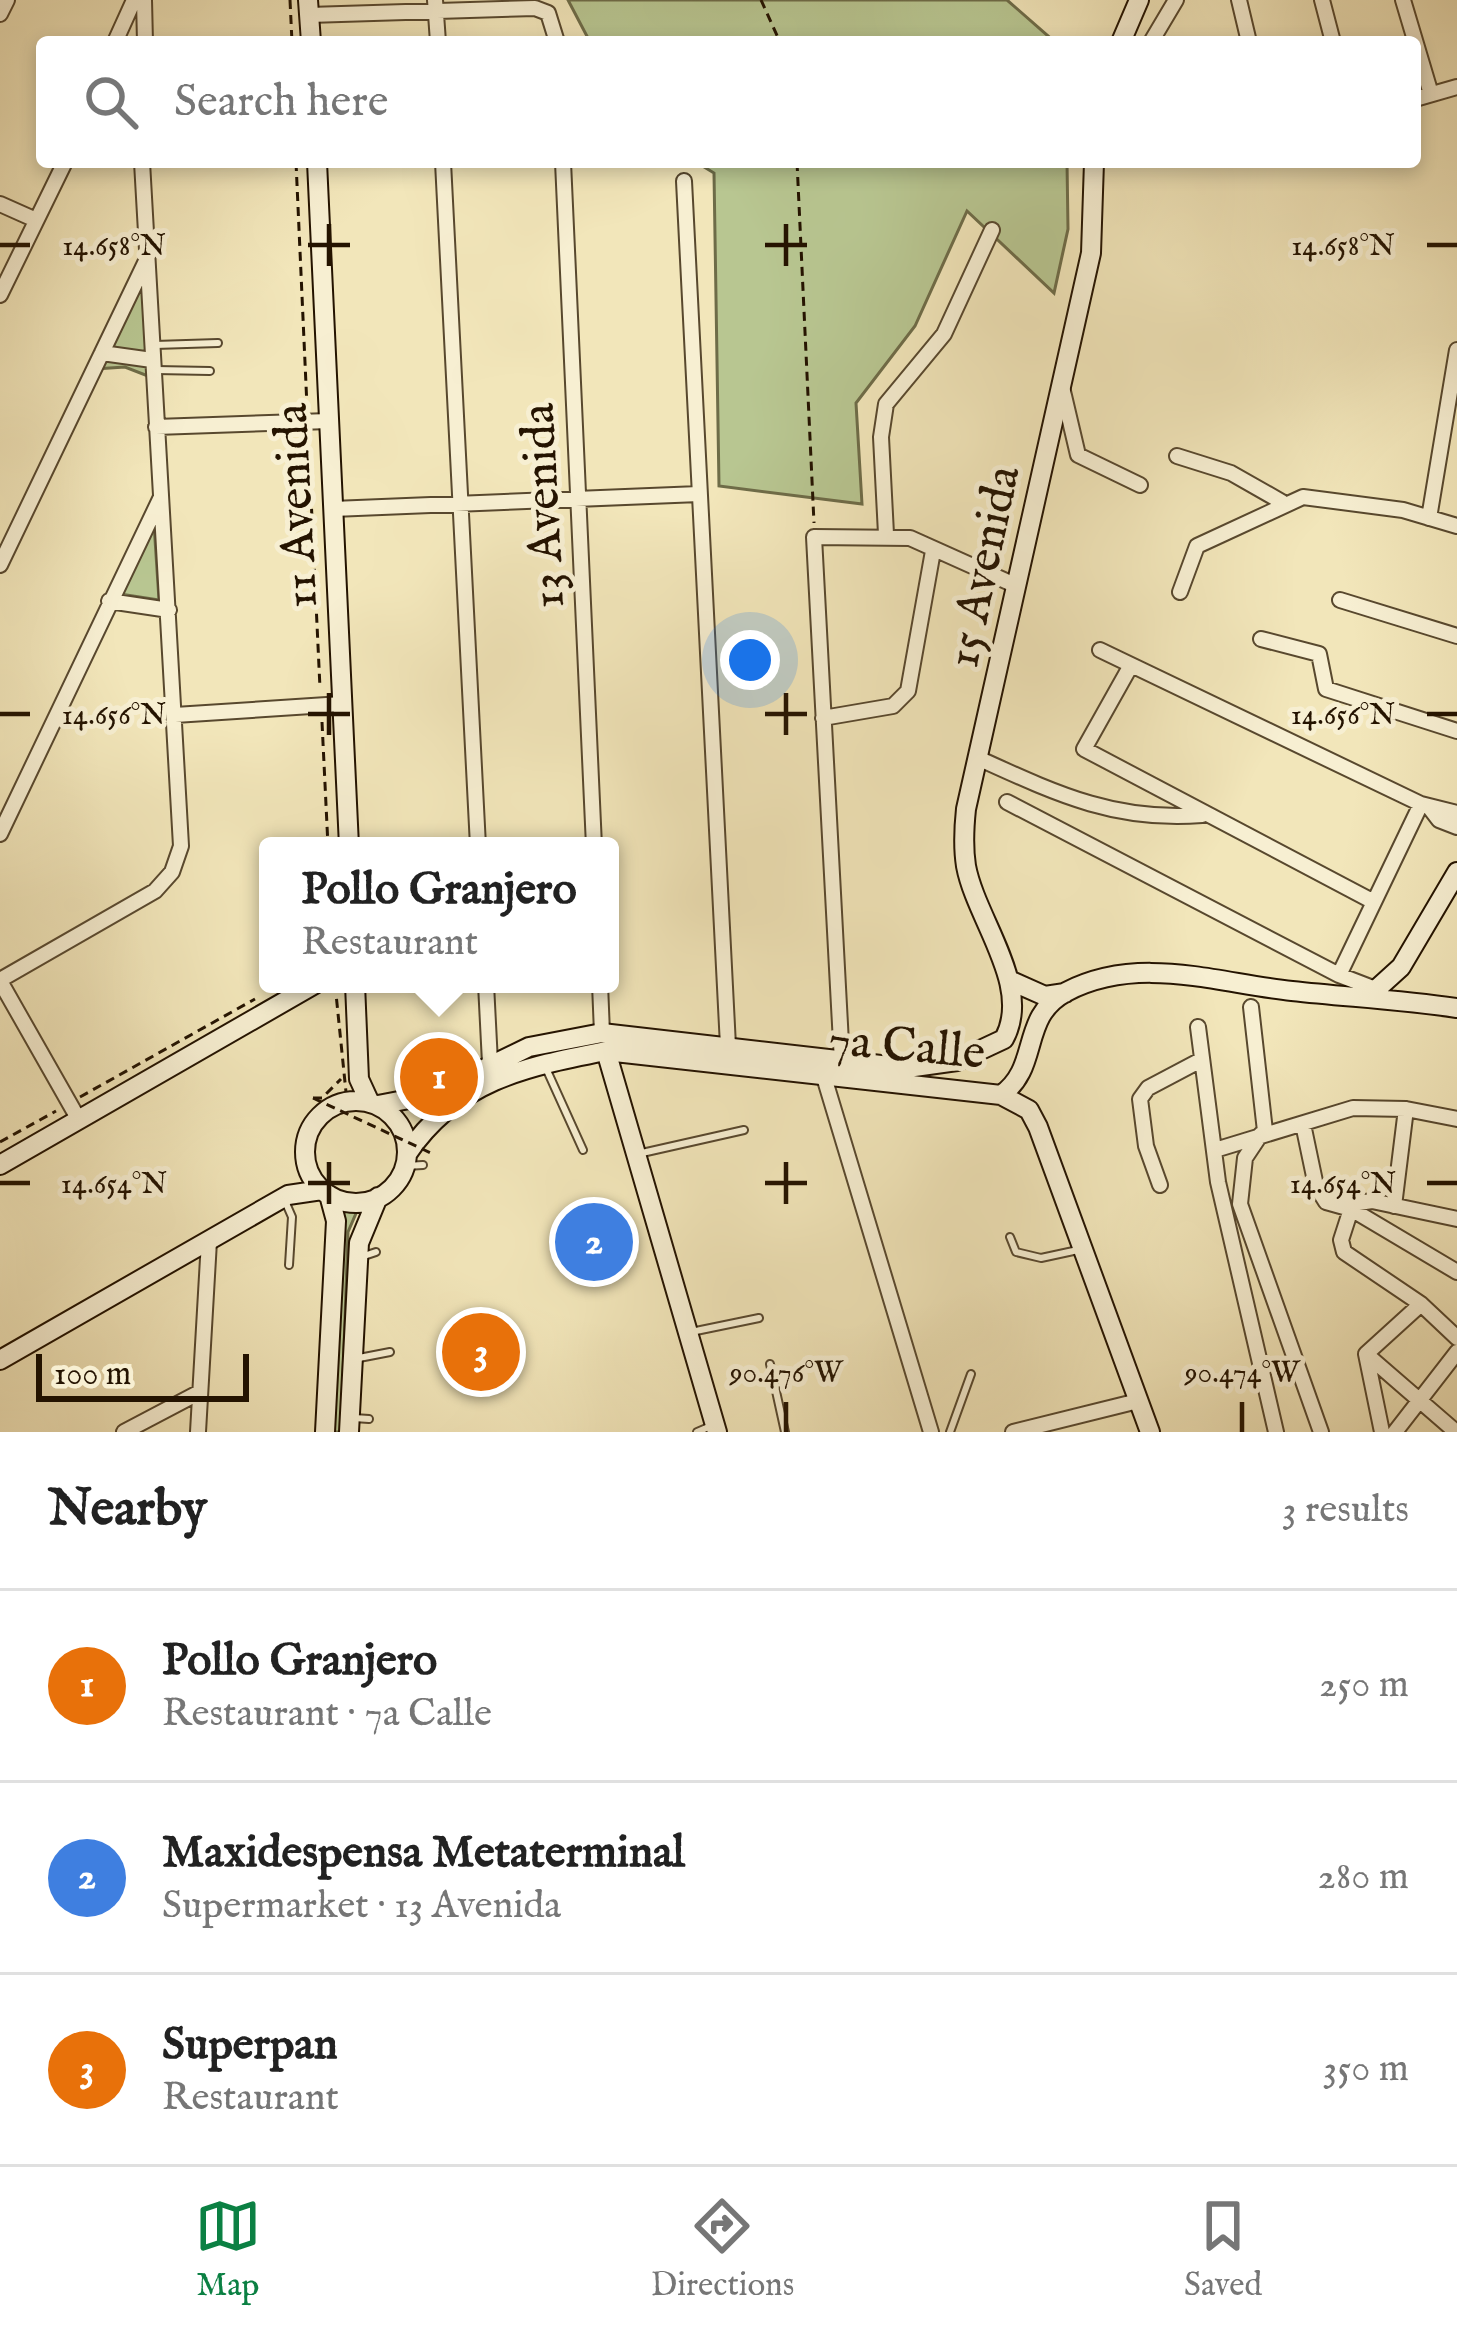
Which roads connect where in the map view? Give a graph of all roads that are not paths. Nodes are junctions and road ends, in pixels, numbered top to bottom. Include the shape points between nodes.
1 (7, 0) edge
2 (134, 0) edge
3 (144, 0) edge
4 (1139, 0) edge
5 (1176, 0) edge
6 (1239, 0) edge
7 (1322, 0) edge
8 (1403, 0) edge
9 (436, 6) edge
10 (309, 8) edge
11 (0, 14) edge
12 (557, 34) edge
13 (118, 36) edge
14 (145, 36) edge
15 (438, 36) edge
16 (1123, 36) edge
17 (1155, 36) edge
18 (1248, 36) edge
19 (1331, 36) edge
20 (1414, 36) edge
21 (1421, 60) edge
22 (1457, 87) edge
23 (1431, 94) junction
24 (1421, 97) edge
25 (62, 168) edge
26 (142, 168) edge
27 (317, 168) edge
28 (443, 168) edge
29 (563, 168) edge
30 (1094, 168) edge
31 (684, 181) dead end
32 (0, 204) edge
33 (36, 220) junction
34 (992, 230) dead end
35 (146, 259) junction
36 (0, 295) edge
37 (218, 343) dead end
38 (1457, 350) edge
39 (102, 353) junction
40 (152, 358) junction
41 (210, 370) dead end
42 (1061, 382) junction
43 (329, 421) junction
44 (156, 428) junction
45 (1177, 456) dead end
46 (1141, 485) dead end
47 (163, 494) junction
48 (699, 494) junction
49 (580, 499) junction
50 (1282, 502) junction
51 (457, 503) junction
52 (333, 509) junction
53 (1429, 518) junction
54 (1457, 526) edge
55 (886, 534) junction
56 (933, 551) junction
57 (0, 565) edge
58 (1017, 586) junction
59 (1180, 592) dead end
60 (1340, 600) dead end
61 (109, 602) junction
62 (169, 610) junction
63 (1457, 636) edge
64 (1262, 639) dead end
65 (1100, 650) dead end
66 (1130, 667) junction
67 (342, 704) junction
68 (175, 715) junction
69 (823, 718) junction
70 (1457, 731) edge
71 (980, 759) junction
72 (1007, 802) dead end
73 (1425, 806) junction
74 (4, 813) edge
75 (1457, 813) edge
76 (1202, 815) junction
77 (1457, 827) edge
78 (0, 833) edge
79 (349, 837) edge
80 (477, 837) edge
81 (594, 837) edge
82 (1457, 872) edge
83 (1374, 902) junction
84 (1401, 967) junction
85 (1344, 977) junction
86 (1009, 980) junction
87 (0, 981) edge
88 (298, 993) edge
89 (355, 993) edge
90 (486, 993) edge
91 (601, 993) edge
92 (1065, 993) junction
93 (1373, 993) junction
94 (1420, 1002) junction
95 (1251, 1007) dead end
96 (1457, 1008) edge
97 (1198, 1027) dead end
98 (604, 1042) junction
99 (728, 1046) junction
100 (985, 1051) junction
101 (1201, 1060) junction
102 (842, 1062) junction
103 (490, 1063) junction
104 (544, 1063) junction
105 (1027, 1067) junction
106 (824, 1077) junction
107 (1007, 1090) junction
108 (362, 1103) junction
109 (1406, 1109) junction
110 (74, 1112) junction
111 (1457, 1119) edge
112 (1303, 1124) junction
113 (1038, 1127) junction
114 (745, 1130) dead end
115 (1263, 1133) junction
116 (584, 1150) dead end
117 (1215, 1150) junction
118 (638, 1154) junction
119 (412, 1162) junction
120 (0, 1166) edge
121 (308, 1168) junction
122 (1160, 1184) dead end
123 (326, 1192) junction
124 (286, 1197) junction
125 (378, 1197) junction
126 (1394, 1206) junction
127 (1345, 1207) junction
128 (1457, 1219) edge
129 (1010, 1238) dead end
130 (209, 1240) junction
131 (1082, 1249) junction
132 (289, 1265) dead end
133 (1457, 1272) edge
134 (1421, 1304) junction
135 (759, 1318) dead end
136 (0, 1332) edge
137 (688, 1333) junction
138 (1457, 1339) edge
139 (391, 1352) dead end
140 (1457, 1352) edge
141 (1366, 1354) junction
142 (5, 1356) edge
143 (353, 1358) junction
144 (770, 1364) dead end
145 (971, 1374) dead end
146 (200, 1392) junction
147 (1420, 1396) junction
148 (1138, 1401) junction
149 (356, 1423) edge
150 (710, 1430) edge
151 (124, 1432) edge
152 (198, 1432) edge
153 (325, 1432) edge
154 (785, 1432) edge
155 (931, 1432) edge
156 (950, 1432) edge
157 (1013, 1432) edge
158 (1150, 1432) edge
159 (1276, 1432) edge
160 (1321, 1432) edge
161 (1382, 1432) edge
162 (1395, 1432) edge
163 (1456, 1432) edge

1 - 11 street
2 - 13 street
3 - 14 street
4 - 16 main road
5 - 17 street
6 - 18 street
7 - 19 street
8 - 20 street
9 - 10 street
9 - 12 street via 535,8 548,13
9 - 15 street
21 - 23 street
22 - 23 street
23 - 24 street
25 - 33 street
26 - 35 street
27 - 43 main road, 11 Avenida
28 - 51 street
29 - 49 street, 13 Avenida
30 - 42 main road, 15 Avenida via 1091,253
31 - 48 street
32 - 33 street
33 - 36 street
34 - 55 street via 944,334 886,404
35 - 39 street
35 - 40 street
37 - 40 lane
38 - 53 street
39 - 40 street
39 - 57 street
40 - 41 lane
40 - 44 street
42 - 46 street via 1078,455
42 - 58 main road, 15 Avenida
43 - 44 street
43 - 52 main road, 11 Avenida
44 - 47 street
45 - 50 street via 1231,473
47 - 61 street
47 - 62 street
48 - 49 street
48 - 99 street
49 - 51 street
49 - 81 street, 13 Avenida
50 - 53 street via 1323,496
50 - 59 street via 1197,546
51 - 52 street
51 - 80 street
52 - 67 main road, 11 Avenida
53 - 54 street
55 - 56 street
55 - 69 street via 814,536
56 - 58 street
56 - 69 street via 908,691 884,709
58 - 71 main road, 15 Avenida
60 - 63 street
61 - 62 street
61 - 74 street
62 - 68 street
64 - 70 street via 1318,654 1326,689
65 - 66 street
66 - 73 street
66 - 76 street via 1084,749
67 - 68 street
67 - 79 main road, 11 Avenida
68 - 87 street via 181,845 172,872 147,896
69 - 102 street
71 - 76 street via 1110,812
71 - 86 main road, 15 Avenida via 966,809 966,868
72 - 85 street
73 - 75 street
73 - 77 street
73 - 83 street
74 - 78 street
76 - 83 street
82 - 84 main road
83 - 85 street
84 - 93 main road
84 - 94 main road
85 - 93 street
86 - 92 main road via 1045,996
86 - 100 main road, 7a Calle via 1010,1029
87 - 110 street
88 - 110 main road
89 - 108 main road via 350,1078
90 - 103 street
91 - 98 street
92 - 93 main road via 1152,971
92 - 105 main road, 7a Calle via 1038,1015
93 - 94 main road
94 - 96 main road
95 - 115 street
97 - 101 street
98 - 99 main road, 7a Calle
98 - 103 main road, 7a Calle via 547,1042
98 - 104 main road, 7a Calle
98 - 106 main road, 7a Calle
98 - 118 main road
99 - 102 main road, 7a Calle
100 - 102 main road, 7a Calle via 907,1068
100 - 107 main road via 1009,1061
101 - 117 street
101 - 122 street via 1140,1099
103 - 108 main road, 7a Calle via 430,1095
104 - 116 lane
104 - 119 main road, 7a Calle via 480,1088 433,1127
105 - 107 main road, 7a Calle
105 - 113 main road
106 - 107 main road, 7a Calle
106 - 155 street
107 - 113 main road
108 - 119 main road via 400,1125
108 - 121 main road via 316,1120 306,1143
109 - 111 street
109 - 112 street via 1352,1108
109 - 126 street
110 - 120 main road
112 - 115 street
112 - 127 street via 1319,1195
113 - 131 main road
114 - 118 lane
115 - 117 street
115 - 160 street via 1246,1159 1240,1204
117 - 159 street
118 - 137 main road
119 - 125 main road
121 - 123 main road
121 - 124 main road
123 - 124 main road
123 - 125 main road via 345,1201
123 - 153 main road via 336,1221
124 - 130 main road
124 - 132 lane
125 - 143 main road via 363,1229
126 - 127 street
126 - 128 street
127 - 133 street
127 - 134 street via 1342,1249
129 - 131 lane via 1028,1257
130 - 142 main road
130 - 146 street
131 - 148 main road
134 - 138 street
134 - 141 street
135 - 137 lane
136 - 142 main road
137 - 150 main road
139 - 143 lane
140 - 147 street
141 - 147 street
141 - 161 street
143 - 149 main road
144 - 154 lane
145 - 156 lane
146 - 151 street
146 - 152 street
147 - 162 street
147 - 163 street
148 - 157 street
148 - 158 main road

